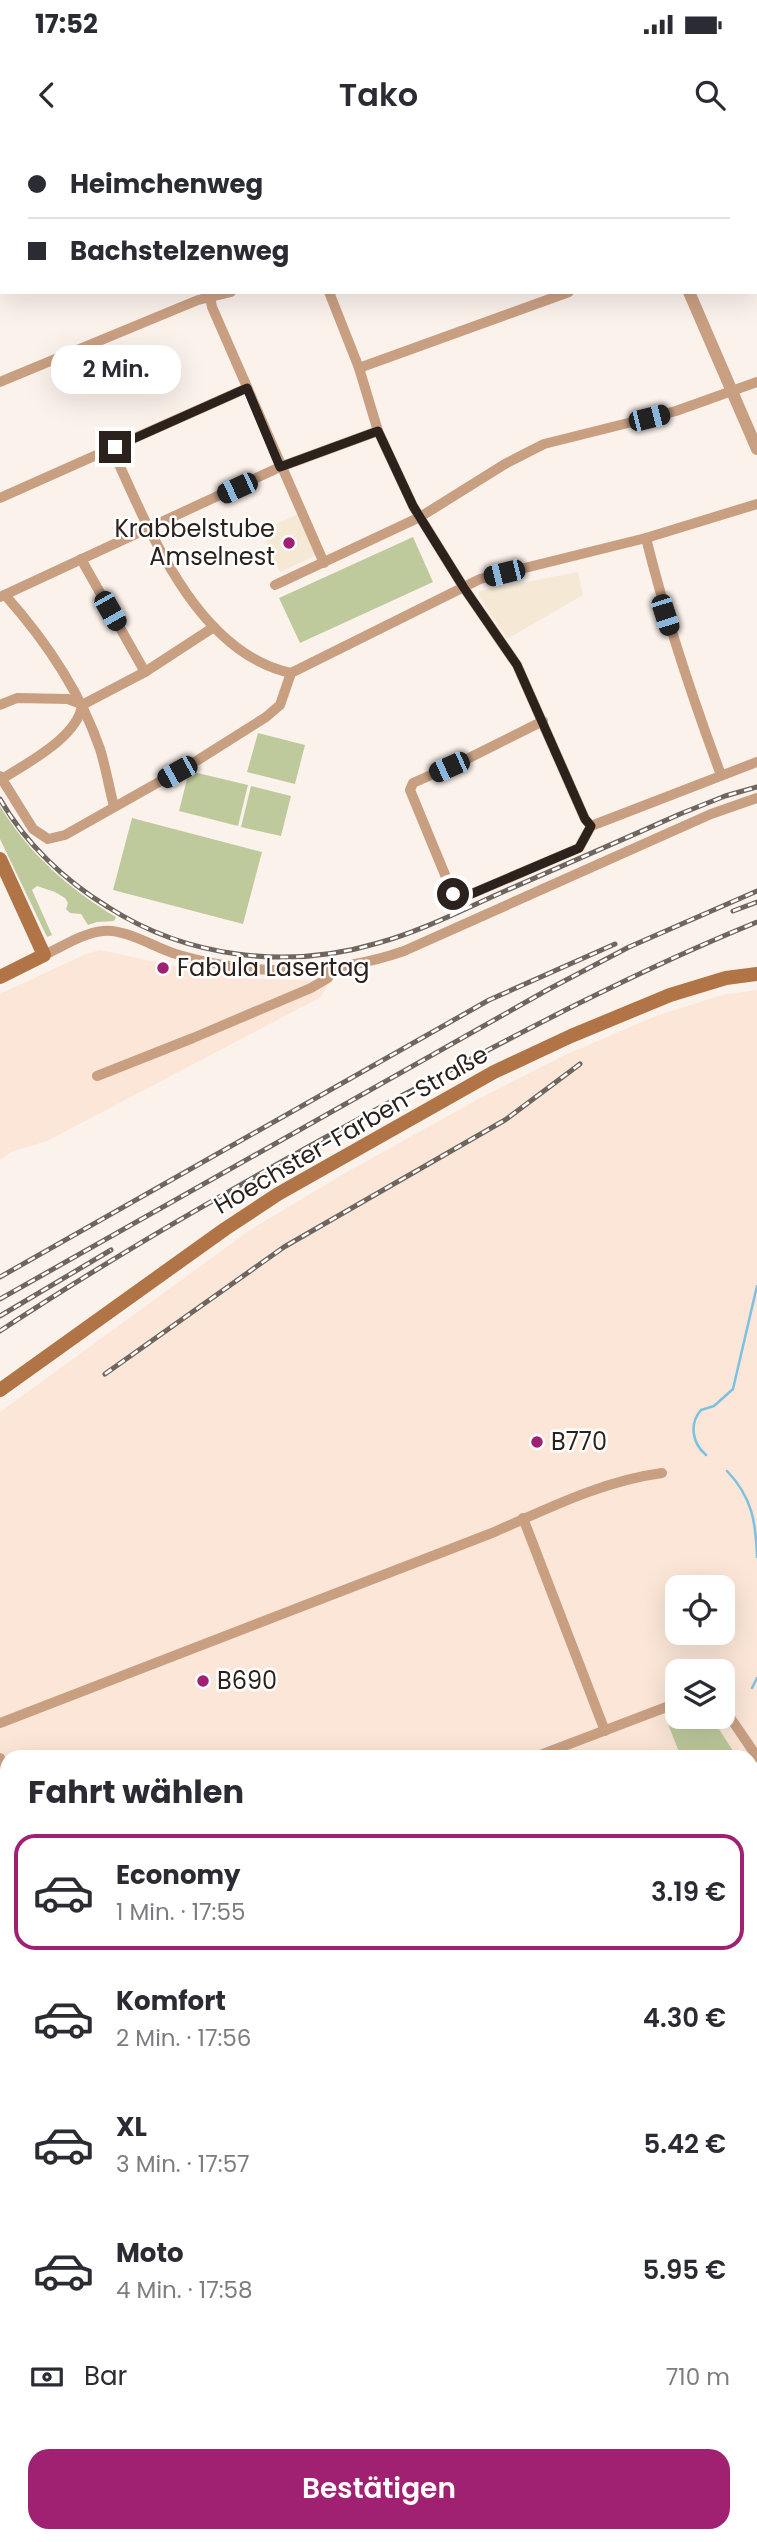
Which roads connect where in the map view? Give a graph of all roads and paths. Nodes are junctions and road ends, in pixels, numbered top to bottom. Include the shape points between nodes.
1 (223, 294) edge
2 (330, 294) edge
3 (563, 294) edge
4 (692, 294) edge
5 (211, 297) junction
6 (359, 368) junction
7 (0, 382) edge
8 (757, 382) edge
9 (247, 388) junction
10 (733, 392) junction
11 (378, 431) junction
12 (112, 449) junction
13 (757, 449) edge
14 (280, 467) junction
15 (0, 498) edge
16 (757, 504) edge
17 (420, 517) junction
18 (149, 530) junction
19 (646, 538) junction
20 (81, 559) junction
21 (324, 563) junction
22 (275, 585) dead end
23 (464, 588) junction
24 (2, 596) edge
25 (215, 627) junction
26 (145, 672) junction
27 (291, 673) junction
28 (0, 705) edge
29 (82, 705) junction
30 (543, 721) junction
31 (757, 762) edge
32 (721, 775) junction
33 (1, 778) edge
34 (757, 799) edge
35 (114, 806) junction
36 (591, 826) junction
37 (0, 859) edge
38 (44, 955) junction
39 (332, 969) junction
40 (757, 974) edge
41 (0, 977) edge
42 (97, 1076) dead end
43 (0, 1390) edge
44 (662, 1473) dead end
45 (523, 1518) junction
46 (665, 1708) edge
47 (0, 1723) edge
48 (735, 1725) edge
49 (605, 1731) junction
50 (554, 1750) edge
51 (752, 1750) edge

1 - 5 street
2 - 6 street
3 - 6 street
4 - 10 street
5 - 7 street
5 - 9 street
6 - 11 street
8 - 10 street
9 - 12 street
9 - 14 street
10 - 13 street
10 - 17 street via 544,443
11 - 14 street
11 - 17 street
12 - 15 street
12 - 18 street
14 - 18 street
14 - 21 street
16 - 19 street
17 - 21 street
17 - 23 street
18 - 20 street
18 - 25 street via 171,571
19 - 23 street via 480,579
19 - 32 street via 669,627
20 - 24 street
20 - 26 street
21 - 22 street
23 - 27 street
23 - 30 street via 517,665
24 - 29 street via 36,631
25 - 26 street
25 - 27 street via 239,649 276,670
26 - 29 street
27 - 35 street via 280,705 266,717
28 - 29 street via 17,698 68,698
29 - 33 street via 68,732
29 - 35 street via 101,751
30 - 36 street
30 - 36 street via 413,783 410,790 453,894 464,897 579,848
31 - 32 street
32 - 36 street
33 - 35 street via 33,829 48,839 65,835
34 - 39 street via 711,814 404,951
37 - 38 main road
38 - 39 street via 109,931 221,965
38 - 41 main road
39 - 42 street via 328,978 311,988
40 - 43 main road, Hoechster-Farben-Straße via 670,995 494,1072 278,1194
44 - 45 street via 626,1479
45 - 47 street
45 - 49 street
46 - 49 street
48 - 51 street
49 - 50 street

